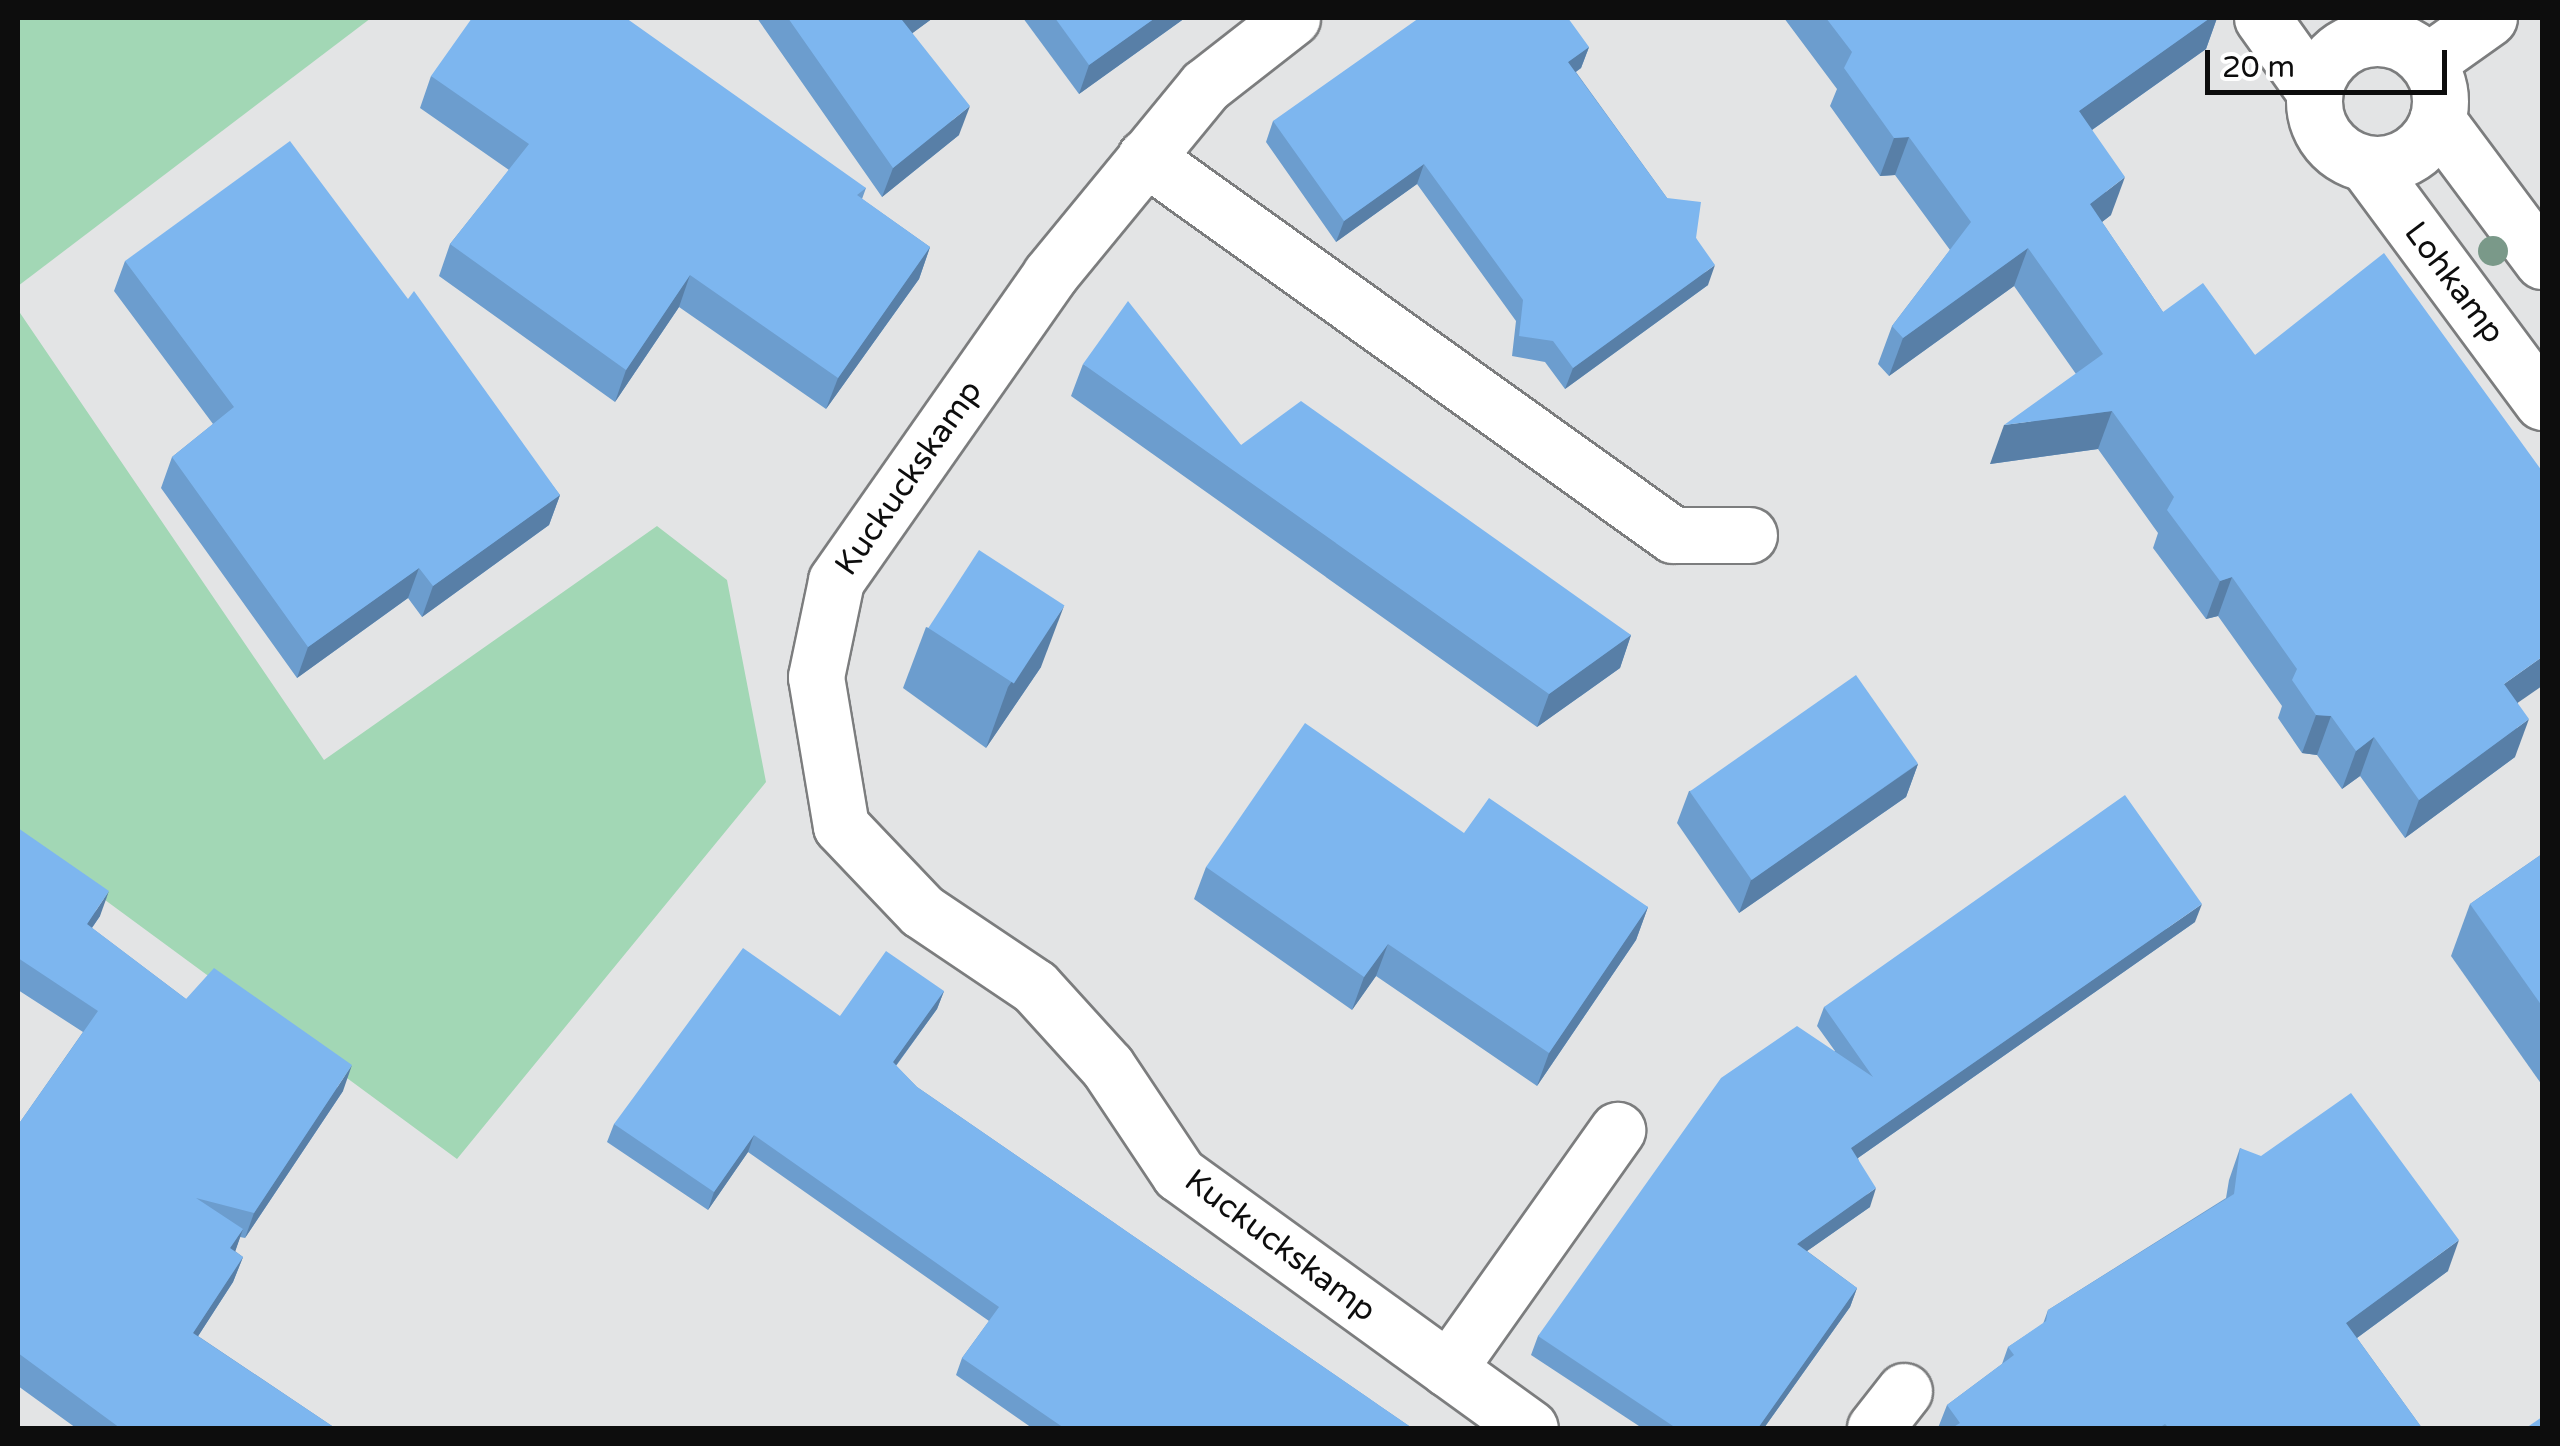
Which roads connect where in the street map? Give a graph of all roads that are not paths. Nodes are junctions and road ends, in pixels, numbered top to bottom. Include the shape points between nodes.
1 (1292, 18) edge
2 (2262, 18) edge
3 (2489, 18) edge
4 (2391, 39) edge
5 (2314, 92) junction
6 (2438, 120) junction
7 (1145, 156) junction
8 (2366, 164) junction
9 (2542, 261) edge
10 (2542, 402) edge
11 (1749, 534) dead end
12 (1617, 1130) dead end
13 (1448, 1369) junction
14 (1530, 1428) edge

1 - 7 street, Kuckuckskamp via 1205,86
2 - 5 street, Lohkamp
3 - 4 street
4 - 5 street via 2330,58
4 - 6 street
5 - 8 street, Lohkamp via 2321,132
6 - 8 street via 2417,150
6 - 9 street
7 - 11 street via 1673,536
7 - 13 street, Kuckuckskamp via 1050,274 836,581 816,677 841,826 922,911 1035,986 1107,1066 1179,1174
8 - 10 street, Lohkamp
12 - 13 street
13 - 14 street, Kuckuckskamp

